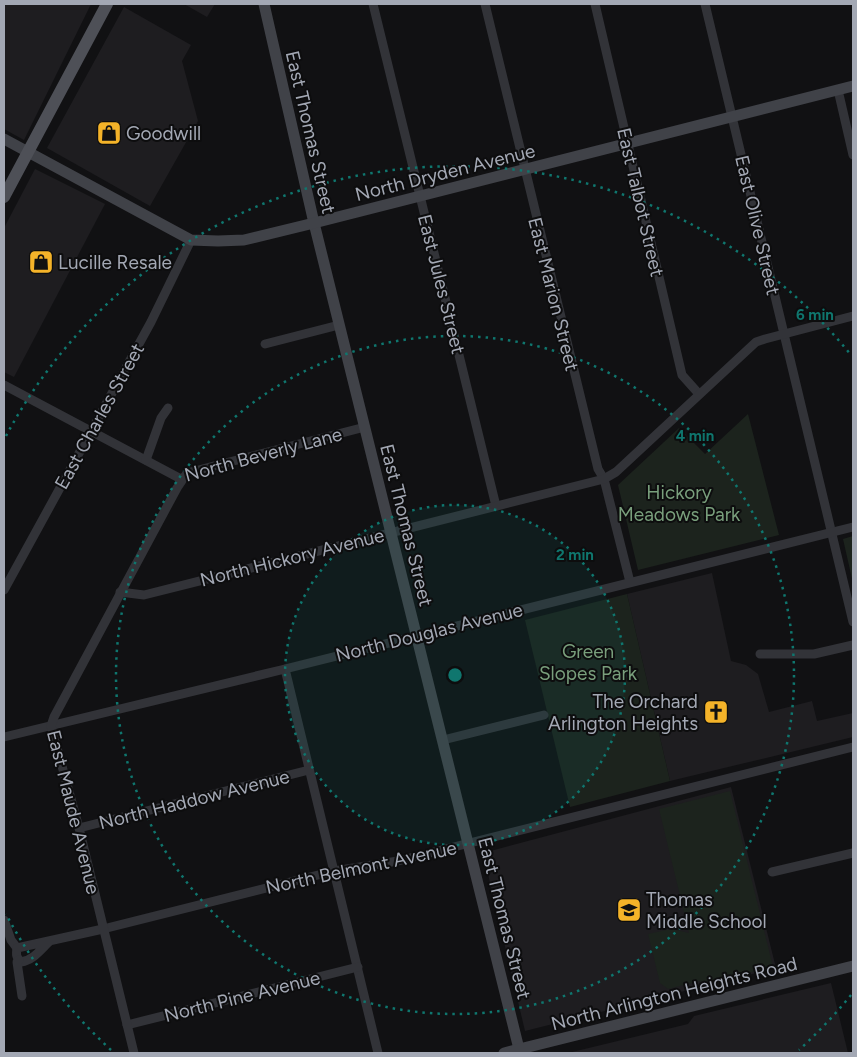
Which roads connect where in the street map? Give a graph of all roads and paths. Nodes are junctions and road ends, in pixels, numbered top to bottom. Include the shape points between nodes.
1 (107, 4) edge
2 (264, 4) edge
3 (373, 4) edge
4 (485, 4) edge
5 (595, 4) edge
6 (705, 4) edge
7 (853, 86) edge
8 (838, 90) junction
9 (732, 117) junction
10 (4, 139) edge
11 (628, 144) junction
12 (28, 152) junction
13 (853, 155) edge
14 (524, 170) junction
15 (421, 195) junction
16 (4, 197) edge
17 (314, 223) junction
18 (190, 240) junction
19 (853, 316) edge
20 (340, 325) junction
21 (784, 334) junction
22 (265, 344) dead end
23 (4, 384) edge
24 (699, 394) junction
25 (168, 408) dead end
26 (365, 427) junction
27 (90, 430) junction
28 (146, 460) junction
29 (181, 479) junction
30 (604, 479) junction
31 (496, 506) junction
32 (853, 527) edge
33 (391, 532) junction
34 (832, 532) junction
35 (630, 582) junction
36 (4, 590) edge
37 (120, 592) junction
38 (853, 622) edge
39 (416, 635) junction
40 (853, 645) edge
41 (760, 654) dead end
42 (285, 669) junction
43 (544, 715) dead end
44 (51, 726) junction
45 (4, 737) edge
46 (443, 740) junction
47 (853, 747) edge
48 (309, 770) junction
49 (79, 828) junction
50 (468, 843) junction
51 (853, 853) edge
52 (334, 871) junction
53 (772, 872) dead end
54 (4, 920) edge
55 (102, 929) junction
56 (50, 941) junction
57 (17, 948) junction
58 (19, 960) junction
59 (853, 966) edge
60 (358, 967) junction
61 (22, 996) dead end
62 (127, 1025) junction
63 (520, 1051) edge
64 (134, 1053) edge
65 (378, 1053) edge
66 (504, 1053) edge

1 - 12 main road
2 - 17 street, East Thomas Street
3 - 15 street, East Jules Street
4 - 14 street, East Marion Street
5 - 11 street, East Talbot Street
6 - 9 street, East Olive Street
7 - 8 street, North Dryden Avenue
8 - 9 street, North Dryden Avenue
8 - 13 street
9 - 11 street, North Dryden Avenue
9 - 21 street, East Olive Street
10 - 12 street, North Dryden Avenue
11 - 14 street, North Dryden Avenue
11 - 24 street, East Talbot Street via 682,375
12 - 16 main road
12 - 18 street, North Dryden Avenue
14 - 15 street, North Dryden Avenue
14 - 30 street, East Marion Street via 598,468
15 - 17 street, North Dryden Avenue
15 - 31 street, East Jules Street
17 - 18 street, North Dryden Avenue via 244,240
17 - 20 street, East Thomas Street
18 - 27 street, East Charles Street via 151,322
19 - 21 street, North Hickory Avenue
20 - 22 street
20 - 26 street, East Thomas Street
21 - 24 street, North Hickory Avenue via 756,342
21 - 34 street, East Olive Street
23 - 27 street, North Beverly Lane
24 - 30 street, North Hickory Avenue via 616,472
25 - 28 street via 161,418
26 - 29 street, North Beverly Lane via 187,473
26 - 33 street, East Thomas Street
27 - 28 street, North Beverly Lane
27 - 36 street, East Charles Street
28 - 29 street, North Beverly Lane
29 - 37 street, East Maude Avenue
30 - 31 street, North Hickory Avenue
30 - 35 street, East Marion Street
31 - 33 street, North Hickory Avenue
32 - 34 street, North Douglas Avenue
33 - 37 street, North Hickory Avenue via 144,595
33 - 39 street, East Thomas Street
34 - 35 street, North Douglas Avenue
34 - 38 street, East Olive Street
35 - 39 street, North Douglas Avenue
37 - 44 street, East Maude Avenue
39 - 42 street, North Douglas Avenue
39 - 46 street, East Thomas Street
40 - 41 street via 814,654
42 - 44 street, North Douglas Avenue
42 - 48 street
43 - 46 street
44 - 45 street, North Douglas Avenue
44 - 49 street, East Maude Avenue
46 - 50 street, East Thomas Street
47 - 50 street, North Belmont Avenue
48 - 49 street, North Haddow Avenue
48 - 52 street
49 - 55 street, East Maude Avenue
50 - 52 street, North Belmont Avenue via 384,864
50 - 63 street, East Thomas Street
51 - 53 street
52 - 55 street, North Belmont Avenue
52 - 60 street
54 - 57 street
55 - 56 street, North Belmont Avenue
55 - 62 street, East Maude Avenue
56 - 57 street, North Belmont Avenue
56 - 58 street via 26,961
57 - 58 street
58 - 61 street via 18,979
59 - 63 street, North Arlington Heights Road
60 - 62 street, North Pine Avenue
60 - 65 street
62 - 64 street, East Maude Avenue
63 - 66 street, North Arlington Heights Road

